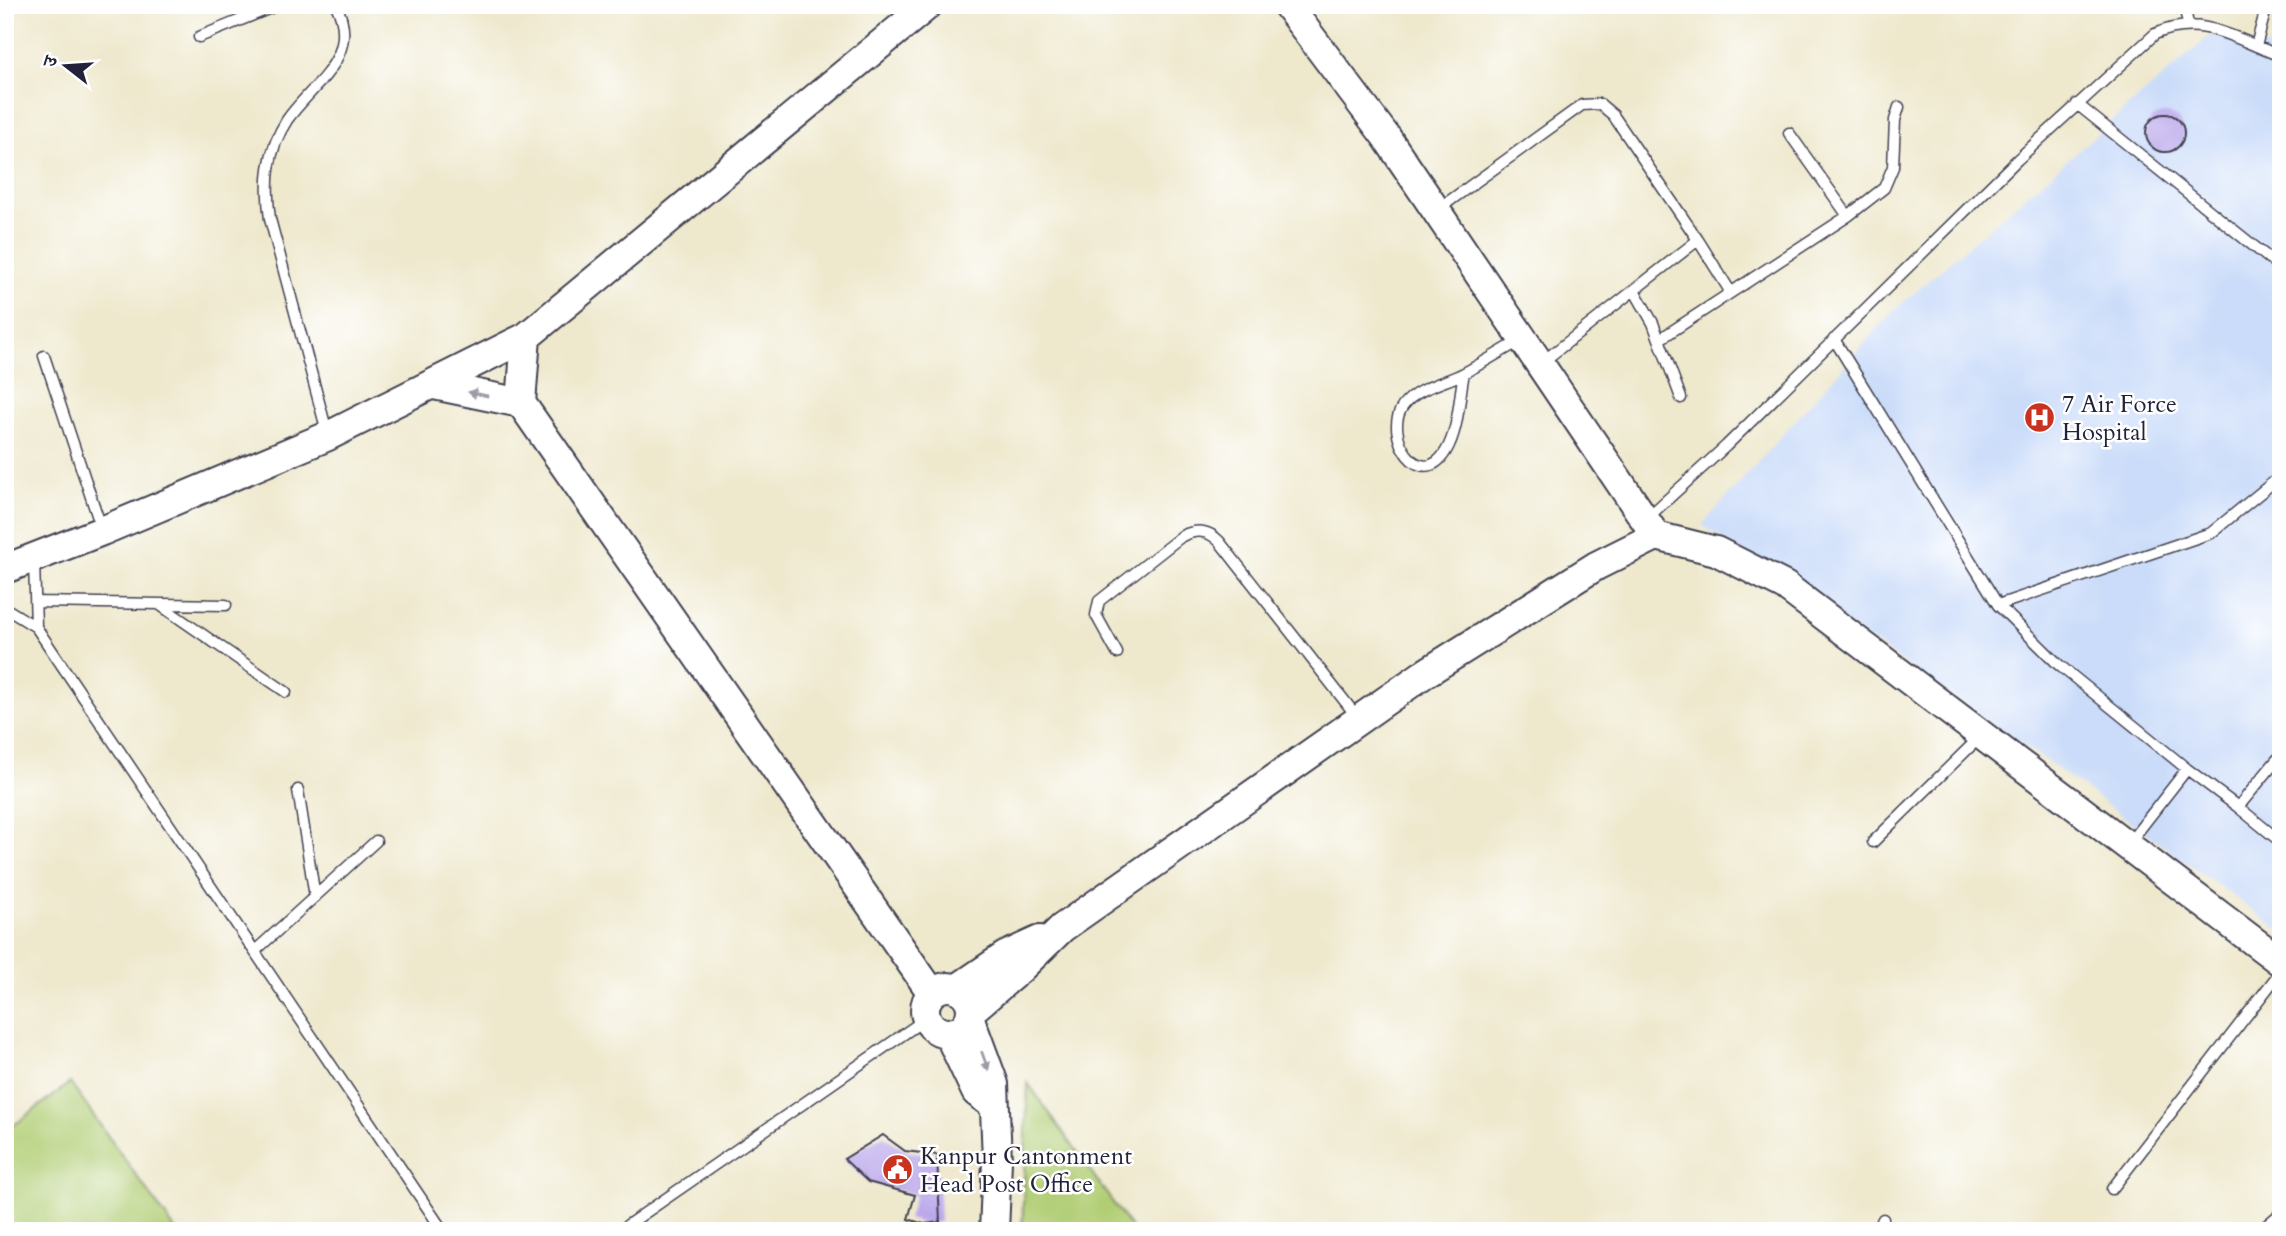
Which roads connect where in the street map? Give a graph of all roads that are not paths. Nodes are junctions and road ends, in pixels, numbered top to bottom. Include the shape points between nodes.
1 (278, 5) edge
2 (335, 5) edge
3 (928, 5) edge
4 (1287, 5) edge
5 (2184, 5) edge
6 (2267, 5) edge
7 (2188, 24) junction
8 (199, 37) dead end
9 (2256, 46) junction
10 (2281, 55) edge
11 (2077, 104) junction
12 (1899, 107) dead end
13 (1789, 133) dead end
14 (1436, 210) junction
15 (1848, 216) junction
16 (1698, 240) junction
17 (2281, 268) edge
18 (1634, 290) junction
19 (1731, 291) junction
20 (526, 338) junction
21 (1523, 339) junction
22 (1660, 339) junction
23 (1834, 339) junction
24 (44, 356) dead end
25 (1540, 364) junction
26 (1464, 373) junction
27 (434, 385) junction
28 (1681, 398) dead end
29 (522, 403) junction
30 (328, 436) junction
31 (2281, 476) edge
32 (1651, 527) junction
33 (102, 531) junction
34 (34, 558) junction
35 (5, 569) edge
36 (35, 602) junction
37 (159, 604) junction
38 (1998, 605) junction
39 (226, 606) dead end
40 (5, 608) edge
41 (36, 627) junction
42 (1117, 653) dead end
43 (286, 692) dead end
44 (1360, 720) junction
45 (1982, 735) junction
46 (2281, 755) edge
47 (2187, 769) junction
48 (298, 790) dead end
49 (2238, 807) junction
50 (376, 841) dead end
51 (1873, 842) dead end
52 (2281, 842) edge
53 (2127, 846) junction
54 (315, 897) junction
55 (255, 951) junction
56 (2281, 962) edge
57 (2281, 971) edge
58 (951, 1010) junction
59 (2112, 1189) dead end
60 (2281, 1213) edge
61 (1883, 1219) dead end
62 (443, 1231) edge
63 (619, 1231) edge
64 (994, 1231) edge
65 (1878, 1231) edge
66 (2260, 1231) edge

1 - 8 lane
2 - 30 lane via 343,29 336,61 287,120 268,167 266,190
3 - 20 street
4 - 14 street
5 - 7 lane
6 - 9 lane
7 - 9 lane via 2206,26
7 - 11 lane via 2155,34
9 - 10 lane
11 - 17 lane
11 - 23 lane
12 - 15 lane via 1893,167 1885,188
13 - 15 lane
14 - 16 lane via 1582,105 1600,104 1613,115
14 - 21 street
15 - 19 lane
16 - 18 lane
16 - 19 lane
18 - 22 lane
18 - 25 lane
19 - 22 lane
20 - 27 street
20 - 29 street
21 - 25 street
21 - 26 lane
22 - 28 lane
23 - 32 lane via 1717,454
23 - 38 lane
24 - 33 lane
25 - 32 street
26 - 26 lane via 1446,452 1435,463 1414,463 1404,452 1397,430 1399,414 1421,392
29 -> 27 street
27 - 30 street
29 - 58 street
30 - 33 street
31 - 38 lane via 2211,533
32 - 44 street
32 - 45 street via 1716,551 1784,586
33 - 34 street
34 - 35 street
34 - 36 lane
36 - 37 lane
36 - 41 lane
37 - 39 lane
37 - 43 lane
38 - 47 lane via 2059,666
40 - 41 lane
41 - 55 lane
42 - 44 lane via 1096,615 1099,601 1182,536 1208,532
44 - 58 street via 1055,934 1021,968
45 - 51 lane
45 - 53 street
46 - 49 lane
47 - 49 lane
47 - 53 lane
48 - 54 lane
49 - 52 lane
50 - 54 lane
53 - 56 street
54 - 55 lane
55 - 62 lane
57 - 59 lane
58 - 63 lane
58 - 64 street via 976,1092 993,1105 997,1161
60 - 66 lane
61 - 65 lane

